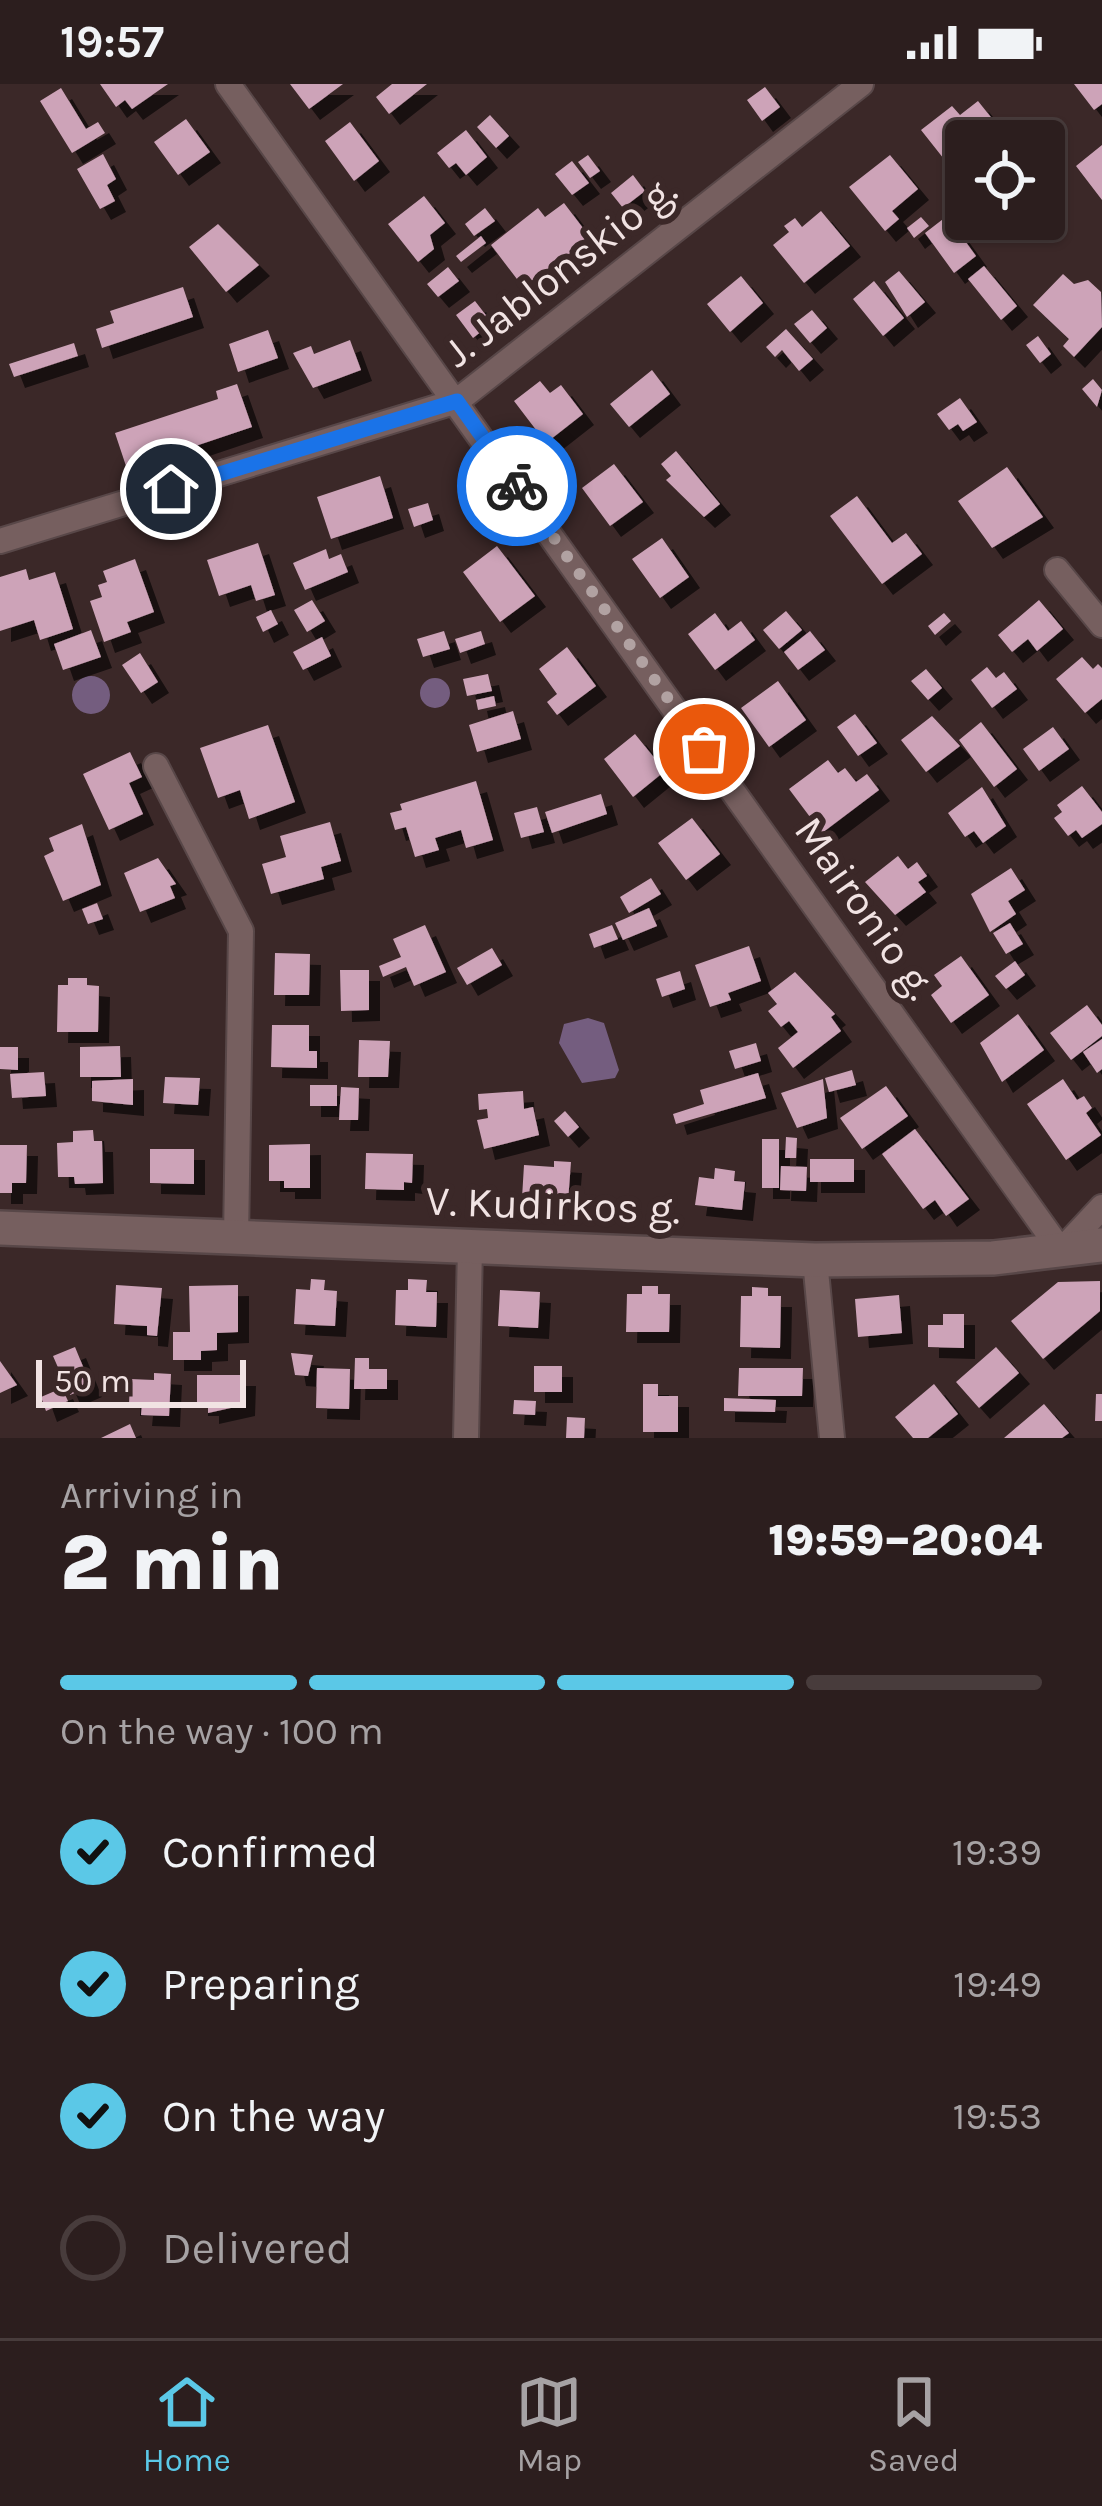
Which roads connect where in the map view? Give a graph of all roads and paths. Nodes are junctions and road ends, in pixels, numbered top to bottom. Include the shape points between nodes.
1 (228, 84) edge
2 (861, 84) edge
3 (457, 401) junction
4 (0, 542) edge
5 (1057, 570) dead end
6 (1102, 625) edge
7 (156, 766) dead end
8 (1102, 1207) edge
9 (0, 1228) edge
10 (236, 1238) junction
11 (1102, 1245) edge
12 (470, 1247) junction
13 (1061, 1251) junction
14 (815, 1260) junction
15 (466, 1438) edge
16 (832, 1438) edge

1 - 3 street, Maironio g.
2 - 3 street, J. Jablonskio g.
3 - 4 street, J. Jablonskio g.
3 - 13 street, Maironio g.
5 - 6 street
7 - 10 street via 241,931
8 - 13 street
9 - 10 main road, V. Kudirkos g.
10 - 12 main road, V. Kudirkos g.
11 - 13 main road, V. Kudirkos g.
12 - 14 main road, V. Kudirkos g.
12 - 15 street
13 - 14 main road, V. Kudirkos g.
14 - 16 street

